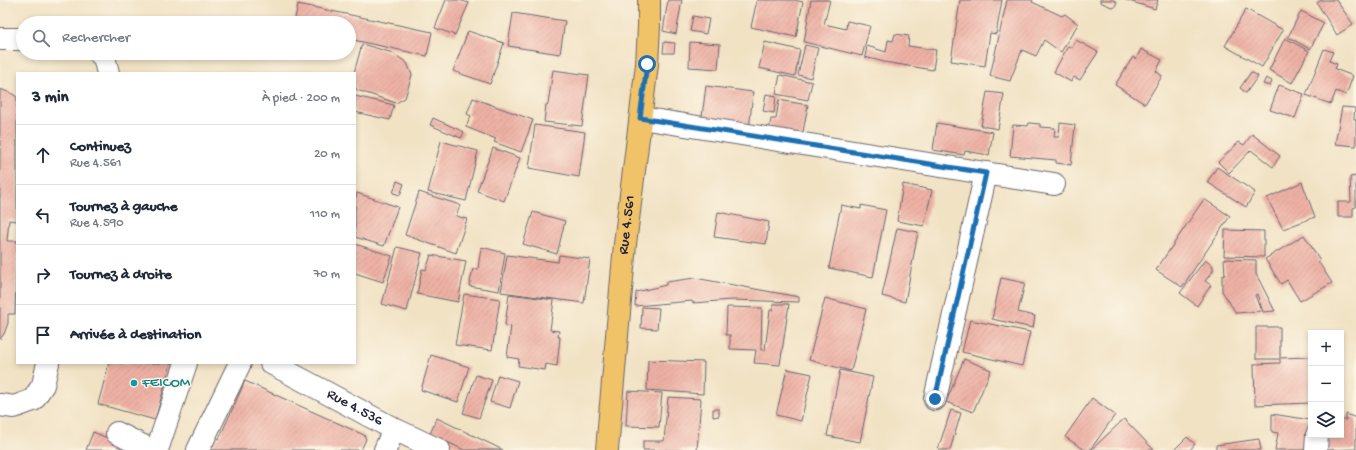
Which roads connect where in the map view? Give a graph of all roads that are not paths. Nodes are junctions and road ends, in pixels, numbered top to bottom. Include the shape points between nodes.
1 (649, 0) edge
2 (0, 39) edge
3 (16, 39) edge
4 (105, 60) edge
5 (108, 72) edge
6 (640, 118) junction
7 (986, 173) junction
8 (1054, 184) dead end
9 (48, 364) edge
10 (186, 364) edge
11 (240, 364) edge
12 (273, 364) edge
13 (935, 399) dead end
14 (0, 405) edge
15 (394, 429) junction
16 (117, 432) dead end
17 (1317, 438) edge
18 (151, 450) edge
19 (157, 450) edge
20 (198, 450) edge
21 (385, 450) edge
22 (439, 450) edge
23 (607, 450) edge
24 (1316, 450) edge

1 - 6 main road, Rue 4.561 via 647,64
2 - 3 street
4 - 5 street
6 - 7 street
6 - 23 main road, Rue 4.561 via 625,244
7 - 8 street
7 - 13 street
9 - 14 street via 43,385 33,400 14,408
10 - 19 street
11 - 20 street
12 - 15 street, Rue 4.536
15 - 21 street
15 - 22 street, Rue 4.536
16 - 18 street
17 - 24 street

